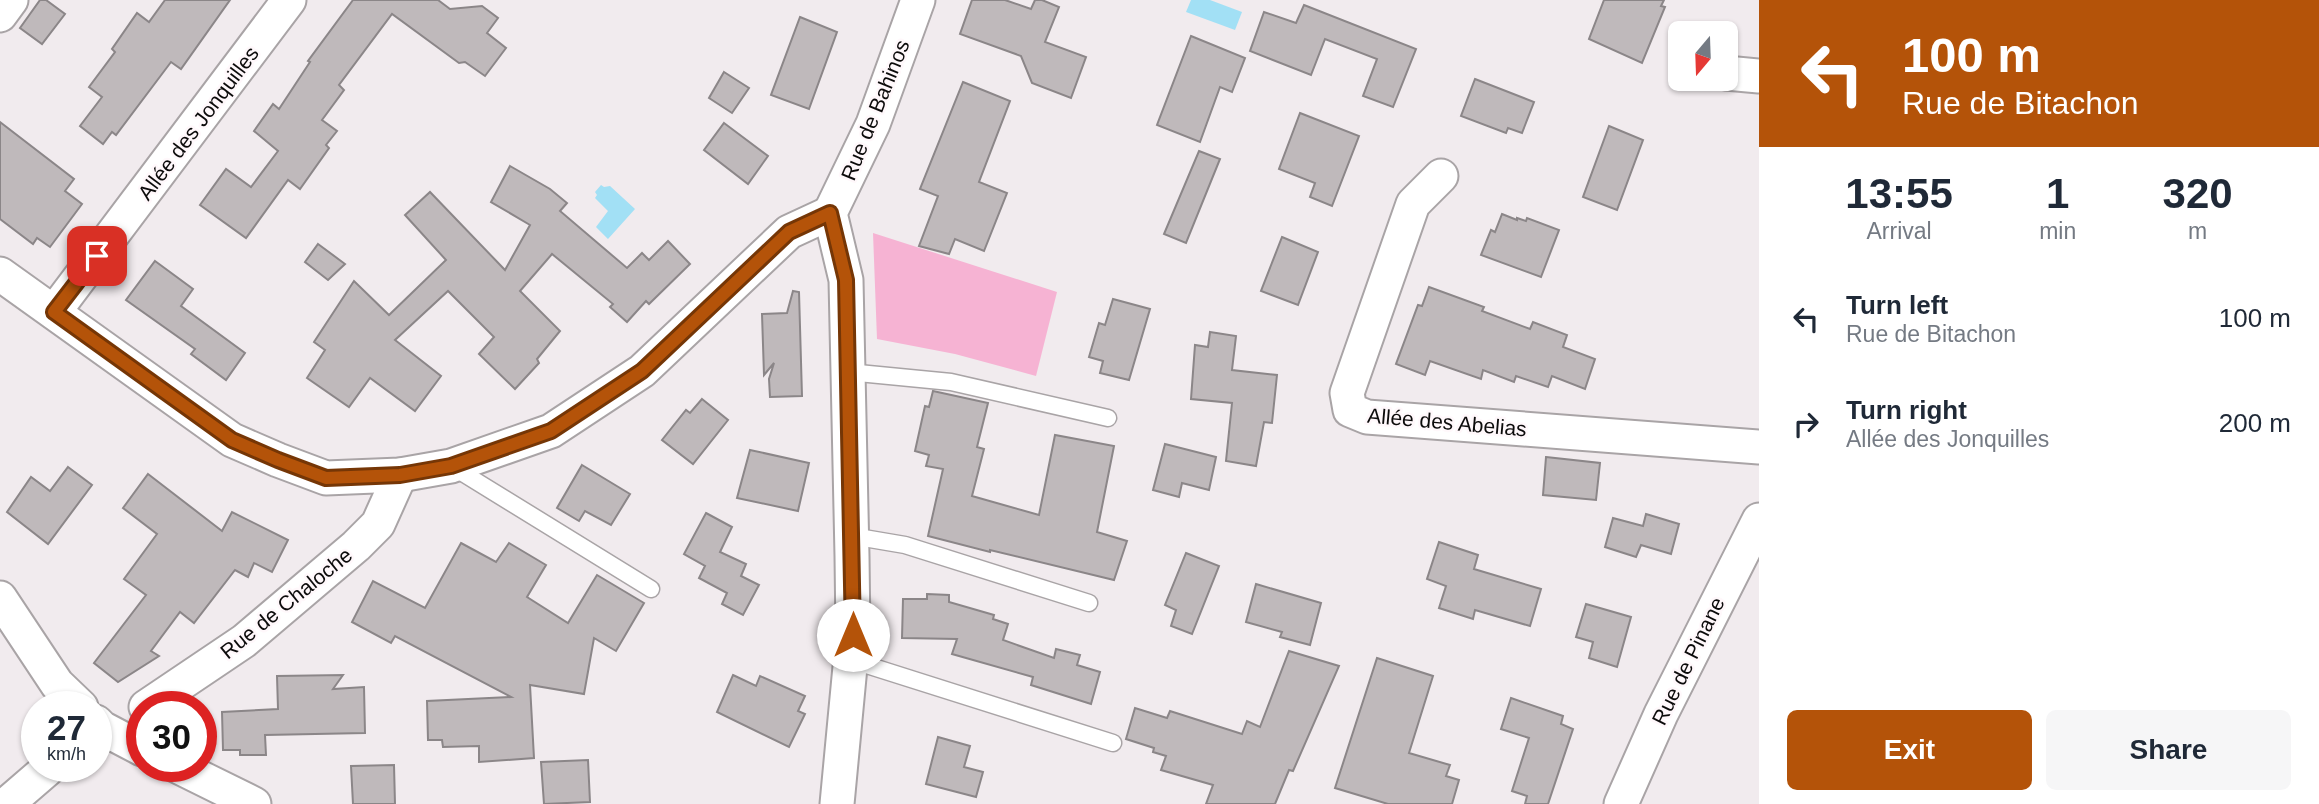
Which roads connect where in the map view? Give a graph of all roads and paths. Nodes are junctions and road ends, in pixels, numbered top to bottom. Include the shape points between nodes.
1 (11, 0) edge
2 (289, 0) edge
3 (918, 0) edge
4 (0, 15) edge
5 (1738, 74) edge
6 (1759, 76) edge
7 (1441, 176) dead end
8 (830, 213) junction
9 (0, 274) edge
10 (54, 312) junction
11 (848, 372) junction
12 (1108, 418) dead end
13 (1759, 447) edge
14 (451, 466) junction
15 (400, 475) junction
16 (1759, 520) edge
17 (852, 536) junction
18 (651, 589) dead end
19 (0, 598) edge
20 (1089, 603) dead end
21 (851, 660) junction
22 (64, 691) edge
23 (170, 691) edge
24 (1113, 743) dead end
25 (32, 782) edge
26 (209, 782) edge
27 (7, 804) edge
28 (254, 804) edge
29 (837, 804) edge
30 (1621, 804) edge

1 - 4 street
2 - 10 street, Allée des Jonquilles
3 - 8 street, Rue de Bahinos via 873,124
5 - 6 street
7 - 13 street, Allée des Abelias via 1413,204 1347,393 1350,410 1367,417
8 - 11 street via 846,280
8 - 14 street via 789,232 642,371 601,399 551,431
9 - 10 street
10 - 15 street via 232,440 326,478
11 - 12 lane via 951,382
11 - 17 street
14 - 15 street
14 - 18 lane
15 - 23 street, Rue de Chaloche via 378,524 348,553 244,641
16 - 30 street, Rue de Pinane via 1661,713
17 - 20 lane via 905,545
17 - 21 street
19 - 22 street
21 - 24 lane
21 - 29 street
25 - 27 street
26 - 28 street

